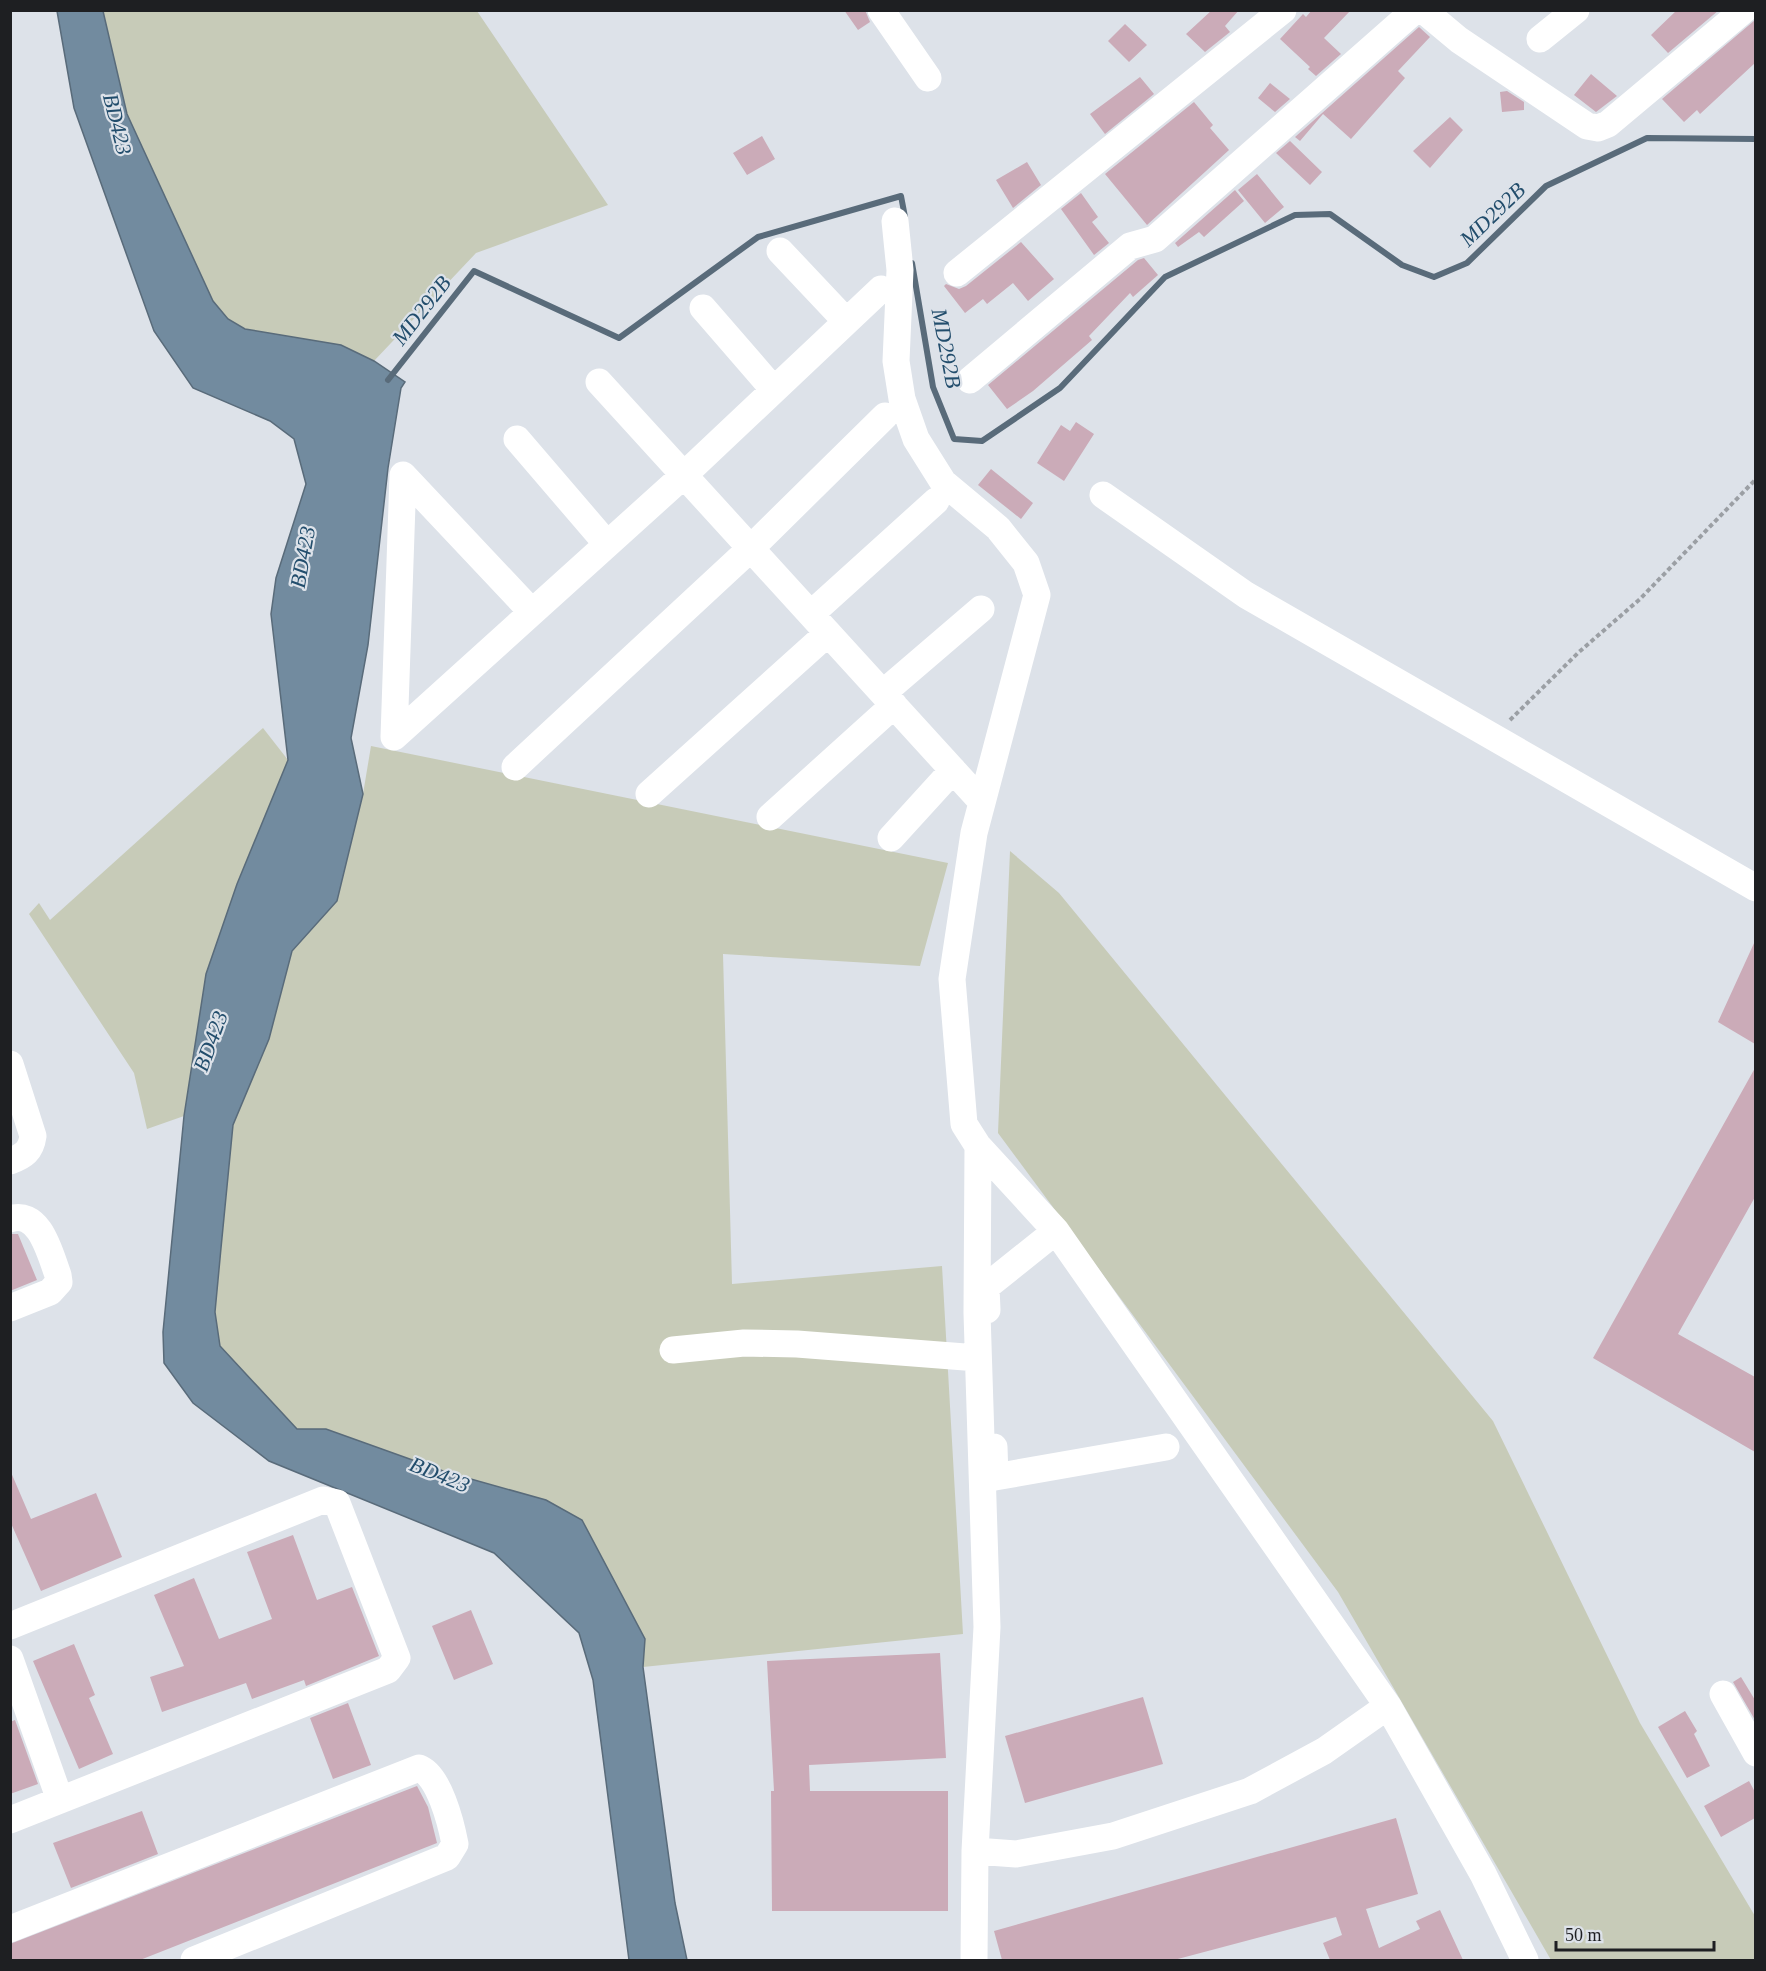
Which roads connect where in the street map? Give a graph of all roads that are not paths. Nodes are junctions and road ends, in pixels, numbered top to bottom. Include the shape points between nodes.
1 (880, 10) edge
2 (1283, 10) edge
3 (1415, 10) edge
4 (1423, 10) edge
5 (1576, 10) edge
6 (1744, 10) edge
7 (1540, 39) dead end
8 (928, 78) dead end
9 (896, 220) dead end
10 (780, 251) dead end
11 (957, 273) dead end
12 (881, 289) dead end
13 (703, 308) dead end
14 (846, 321) junction
15 (970, 380) dead end
16 (599, 382) dead end
17 (774, 390) junction
18 (885, 416) dead end
19 (517, 440) dead end
20 (684, 475) junction
21 (1103, 495) dead end
22 (936, 501) dead end
23 (607, 544) junction
24 (750, 549) junction
25 (981, 609) dead end
26 (532, 612) junction
27 (820, 624) junction
28 (888, 699) junction
29 (515, 767) dead end
30 (953, 770) junction
31 (650, 794) dead end
32 (982, 802) junction
33 (770, 817) dead end
34 (891, 838) dead end
35 (1755, 888) edge
36 (10, 1064) edge
37 (978, 1146) junction
38 (10, 1161) edge
39 (10, 1219) edge
40 (1056, 1231) junction
41 (10, 1308) edge
42 (673, 1350) dead end
43 (978, 1358) junction
44 (987, 1429) junction
45 (1166, 1447) dead end
46 (10, 1626) edge
47 (10, 1659) edge
48 (1723, 1694) dead end
49 (1388, 1706) junction
50 (1755, 1753) edge
51 (60, 1800) junction
52 (10, 1820) edge
53 (975, 1851) junction
54 (10, 1929) edge
55 (194, 1960) edge
56 (974, 1960) edge
57 (1525, 1960) edge

1 - 8 street
2 - 11 street
3 - 15 street via 1155,239 1130,246
4 - 6 street via 1459,40 1587,126 1598,128 1608,124
5 - 7 street
9 - 32 street via 900,270 896,361 902,399 916,439 943,482 998,528 1026,563 1037,595
10 - 14 street
12 - 14 street
13 - 17 street
14 - 17 street
16 - 20 street
17 - 20 street
18 - 24 street
19 - 23 street
20 - 23 street
20 - 24 street
21 - 35 street via 1246,595
22 - 27 street
23 - 26 street
24 - 27 street
24 - 29 street
25 - 28 street
26 - 26 street via 484,561 403,475 394,737
27 - 28 street
27 - 31 street
28 - 30 street
28 - 33 street
30 - 32 street
30 - 34 street
32 - 37 street via 952,979 964,1124
36 - 38 street via 33,1136 32,1147 24,1156
37 - 40 street
37 - 43 street
39 - 41 street via 18,1217 33,1222 40,1230 59,1282 50,1292
40 - 44 street via 986,1287
40 - 49 street
42 - 43 street via 744,1343 797,1344
43 - 44 street
44 - 45 street via 995,1477
44 - 53 street via 987,1627
46 - 51 street via 312,1504 331,1500 337,1503 397,1658 388,1670
47 - 51 street
48 - 50 street
49 - 53 street via 1324,1752 1250,1791 1113,1836 1016,1854
49 - 57 street via 1483,1874
51 - 52 street
53 - 56 street
54 - 55 street via 418,1768 432,1776 452,1826 455,1844 447,1857

